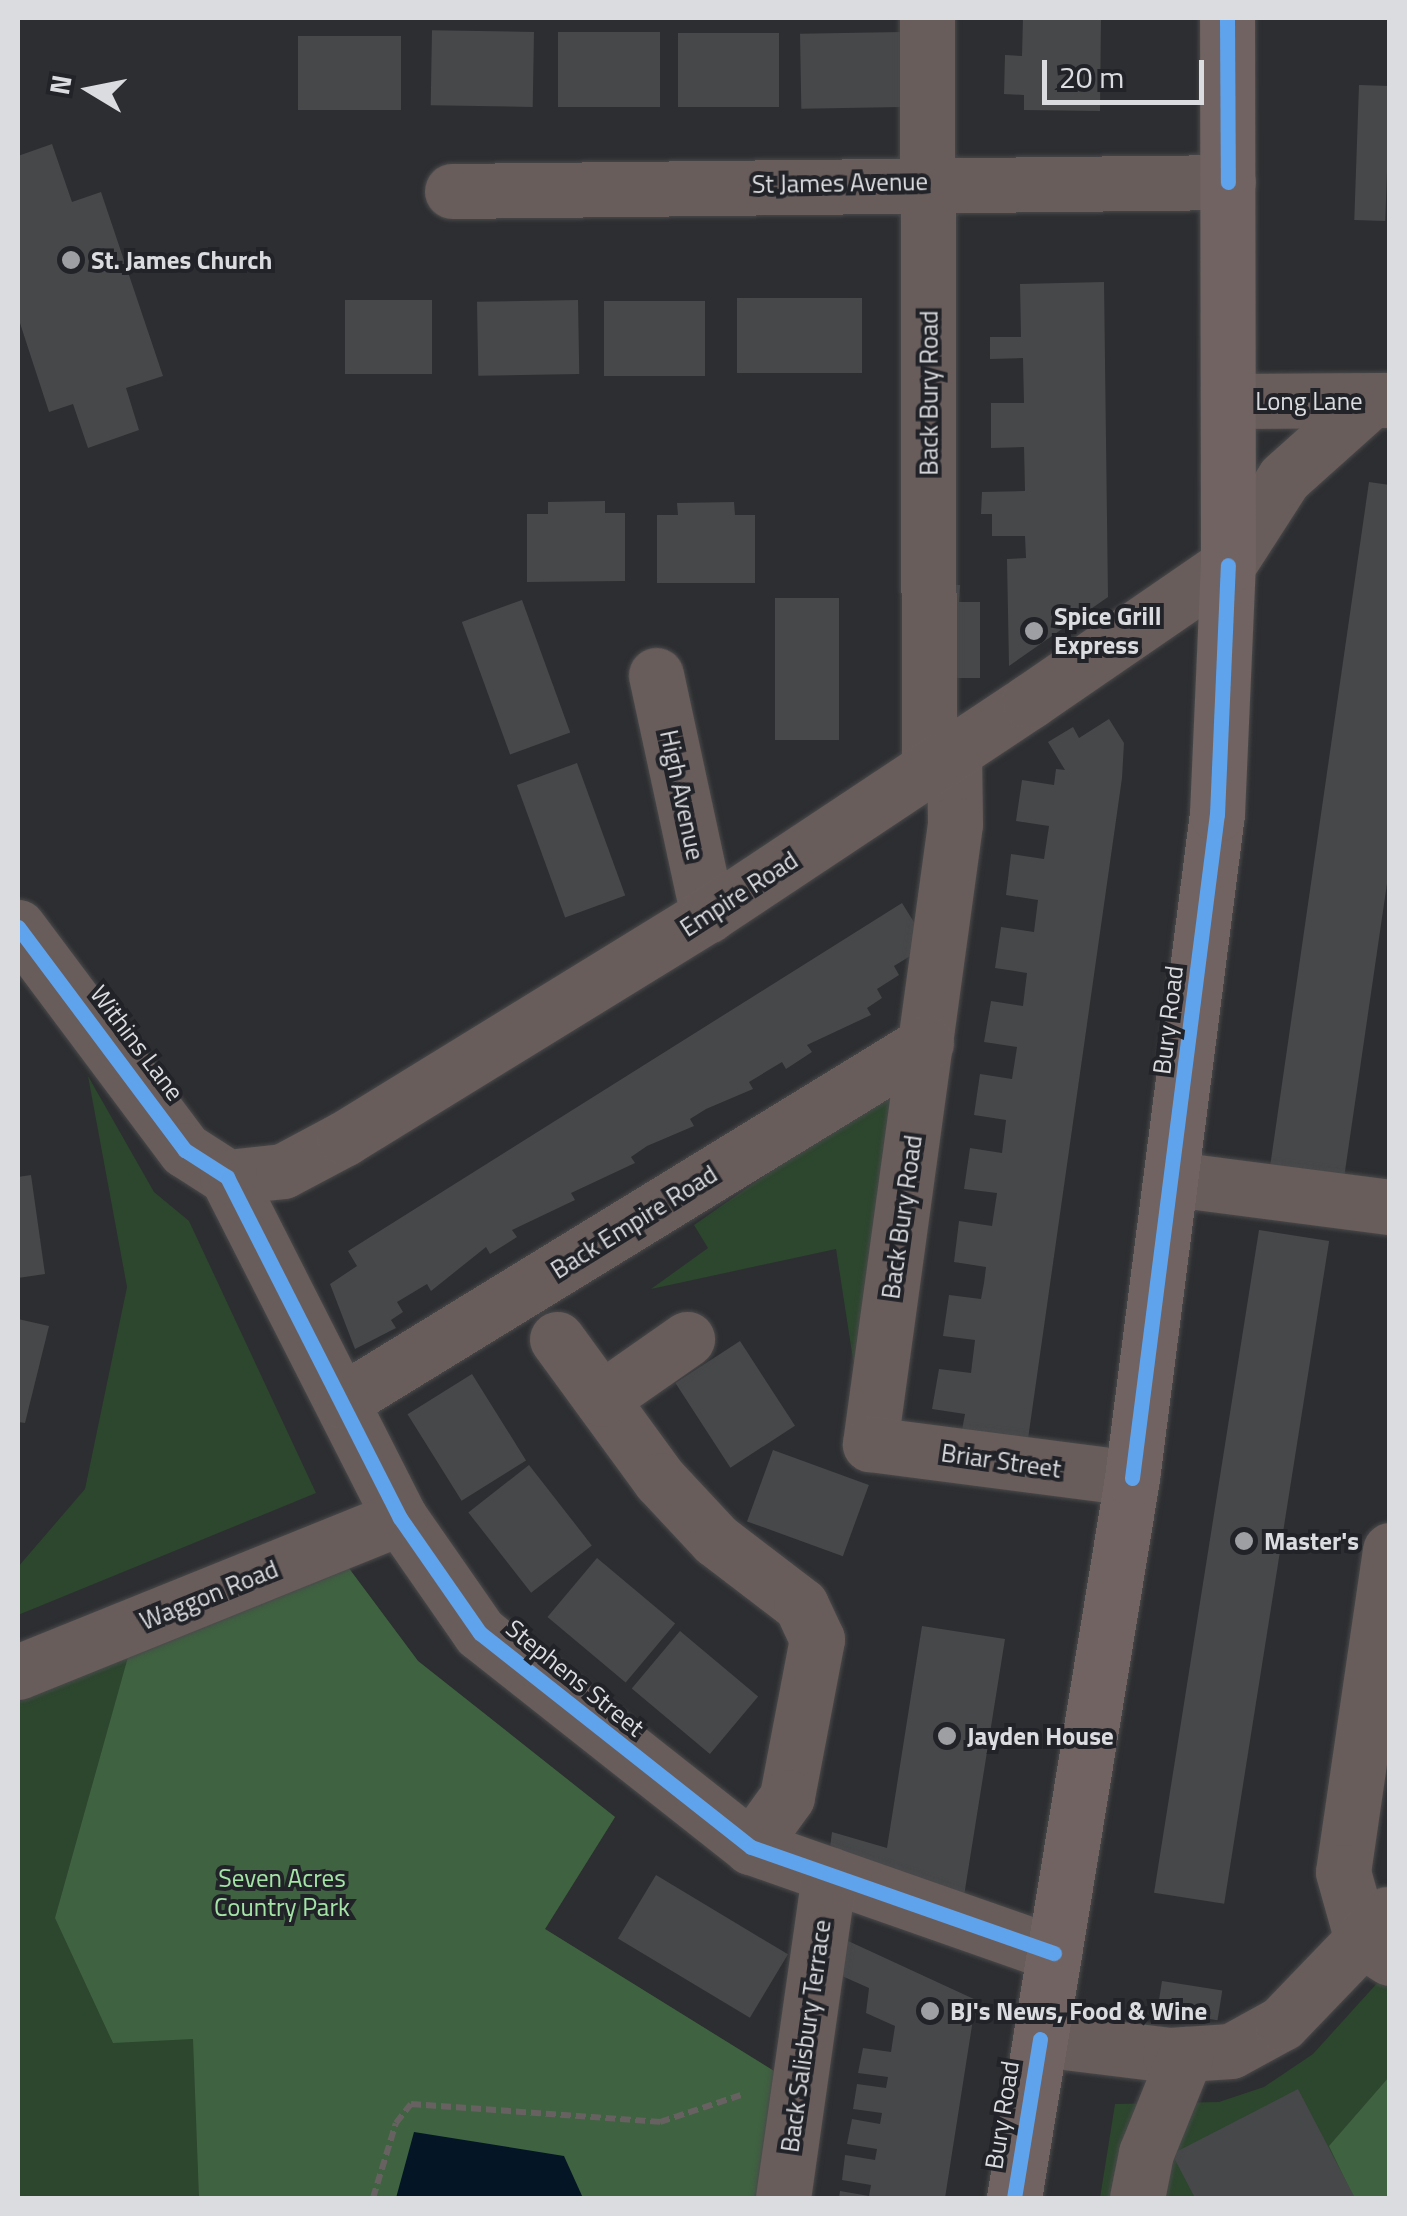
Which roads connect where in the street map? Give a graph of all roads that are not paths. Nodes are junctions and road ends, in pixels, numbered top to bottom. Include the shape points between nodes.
1 (927, 18) edge
2 (1228, 18) edge
3 (928, 182) junction
4 (1228, 182) junction
5 (452, 190) dead end
6 (1228, 401) junction
7 (1380, 401) edge
8 (1228, 564) junction
9 (656, 675) dead end
10 (942, 760) junction
11 (708, 915) junction
12 (18, 927) edge
13 (926, 1043) junction
14 (227, 1177) junction
15 (1174, 1178) junction
16 (1390, 1207) edge
17 (557, 1339) dead end
18 (687, 1340) dead end
19 (602, 1400) junction
20 (342, 1402) junction
21 (870, 1444) joint
22 (1132, 1478) junction
23 (400, 1518) junction
24 (1390, 1550) edge
25 (18, 1672) edge
26 (751, 1847) junction
27 (829, 1874) junction
28 (1380, 1936) edge
29 (1054, 1953) junction
30 (1040, 2039) junction
31 (1186, 2054) junction
32 (783, 2198) edge
33 (1014, 2198) edge
34 (1138, 2198) edge

1 - 3 street, Back Bury Road
2 - 4 highway, Bury Road
3 - 4 street, St James Avenue
3 - 5 street, St James Avenue
3 - 10 street, Back Bury Road
4 - 6 highway, Bury Road
6 - 7 street, Long Lane
6 - 8 highway, Bury Road
7 - 8 street via 1284,478
8 - 10 street, Empire Road
8 - 15 highway, Bury Road via 1217,814
9 - 11 street, High Avenue
10 - 11 street, Empire Road
10 - 13 street, Back Bury Road via 955,824
11 - 14 street, Empire Road via 283,1172
12 - 14 street, Withins Lane via 185,1150
13 - 20 street, Back Empire Road
13 - 21 street, Back Bury Road
14 - 20 street, Stephens Street
15 - 16 street
15 - 22 highway, Bury Road
17 - 19 street
18 - 19 street
19 - 26 street via 660,1480 716,1540 801,1605 817,1638 787,1798
20 - 23 street, Stephens Street
21 - 22 street, Briar Street
22 - 29 highway, Bury Road
23 - 25 street, Waggon Road
23 - 26 street, Stephens Street via 480,1634
24 - 28 street via 1343,1872
26 - 27 street, Stephens Street
27 - 29 street, Stephens Street
27 - 32 street, Back Salisbury Terrace
28 - 31 street via 1282,2023 1231,2051
29 - 30 highway, Bury Road
30 - 31 street
30 - 33 highway, Bury Road
31 - 34 street via 1146,2152

